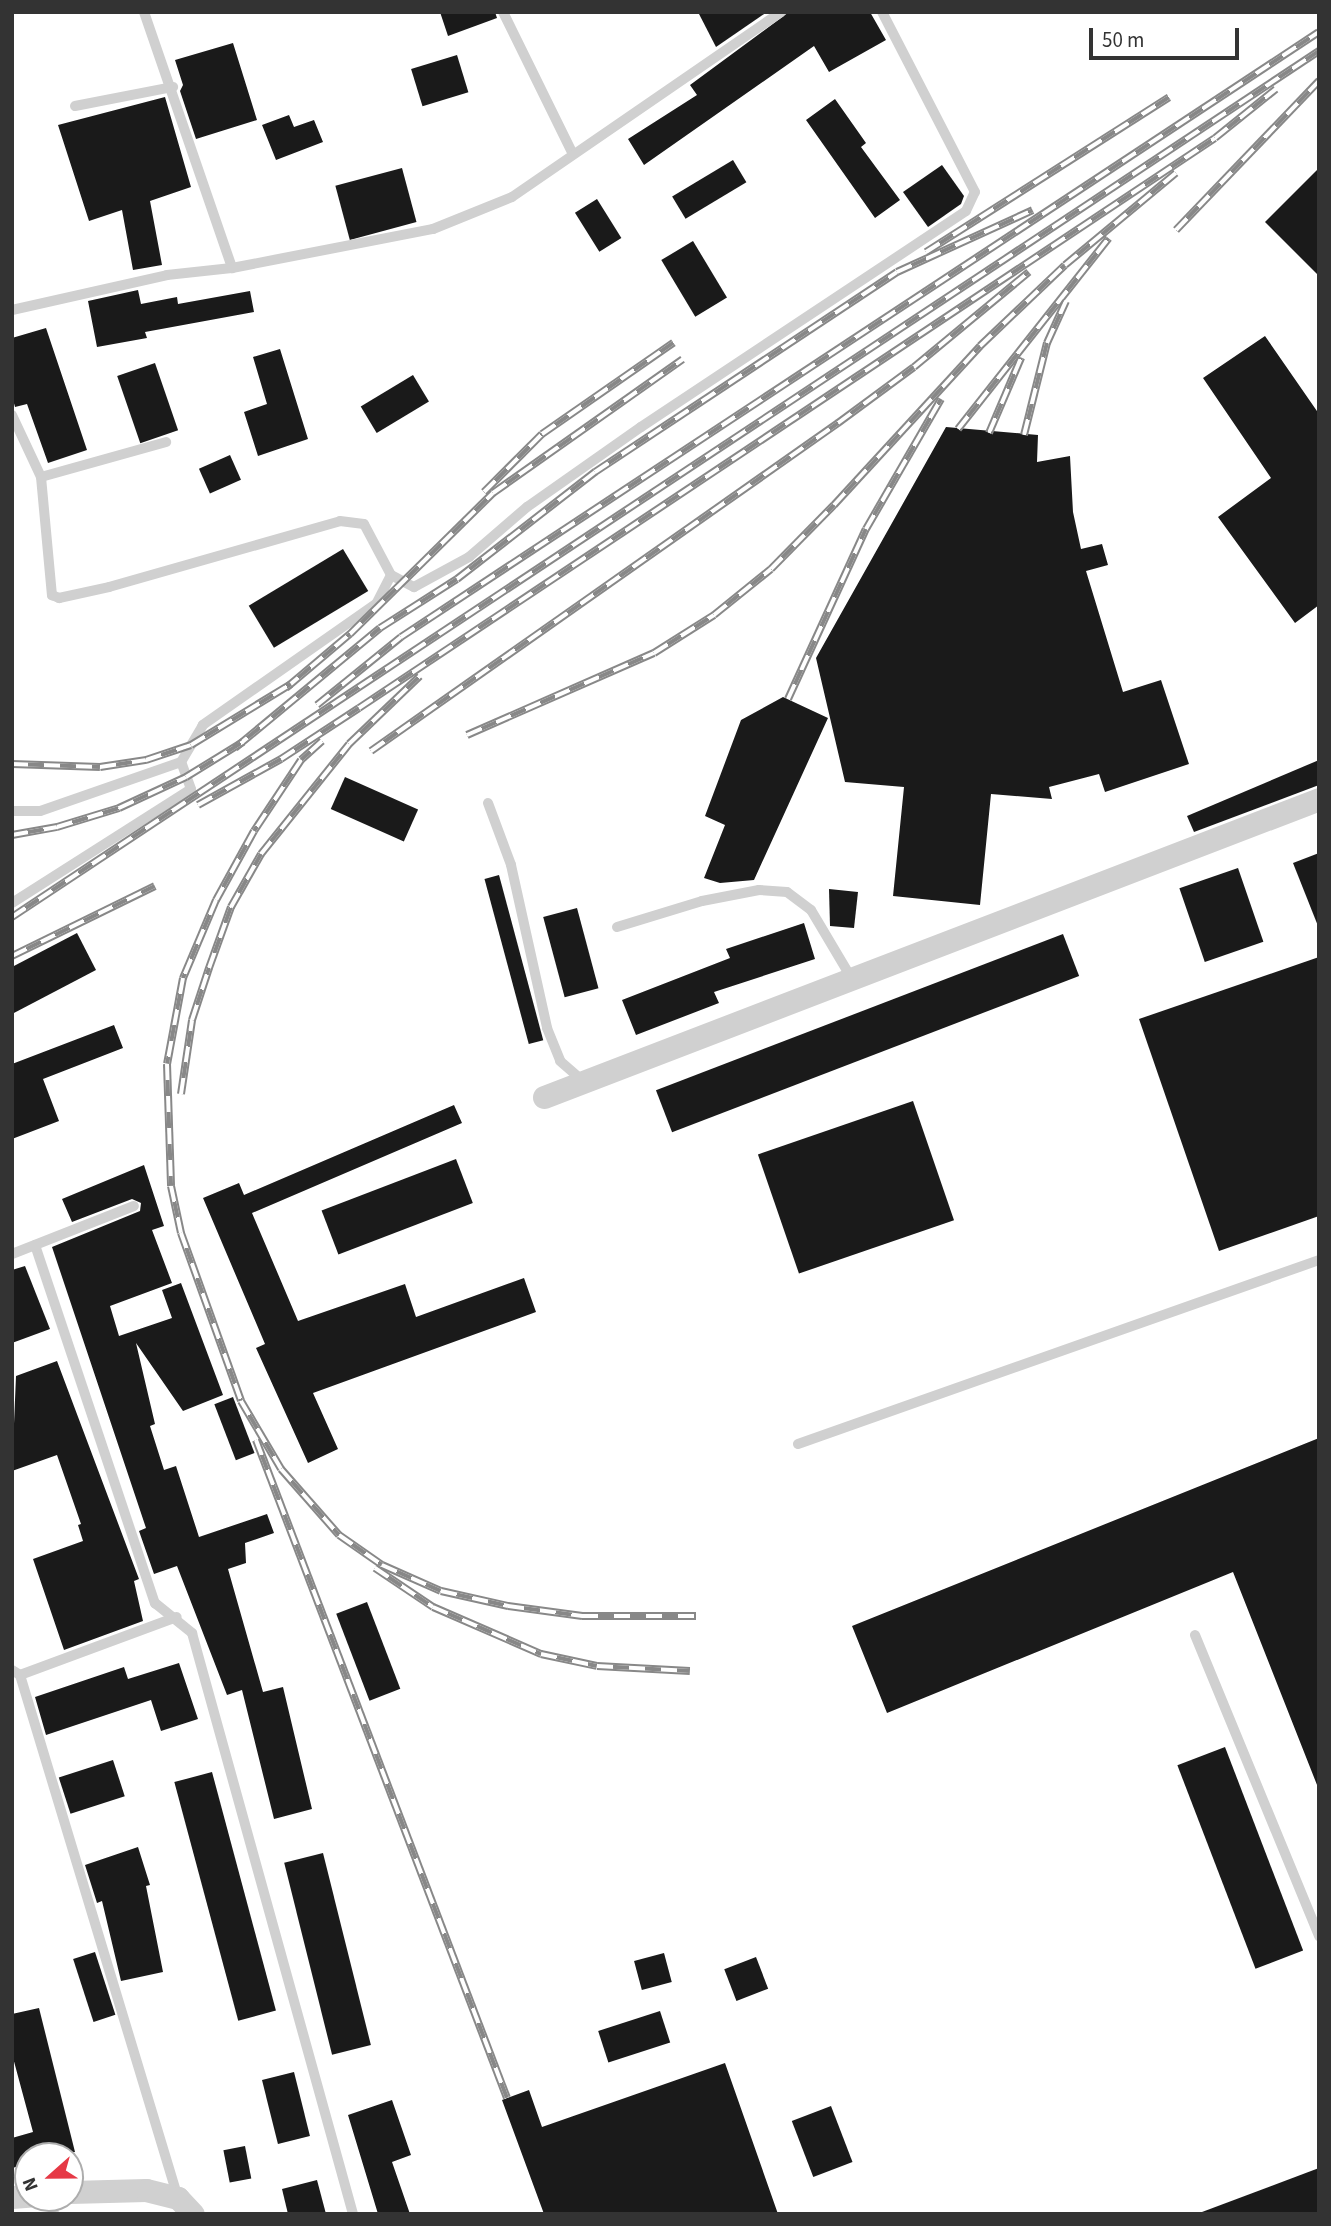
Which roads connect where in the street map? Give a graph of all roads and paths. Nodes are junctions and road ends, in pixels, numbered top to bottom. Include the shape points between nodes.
1 (144, 12) edge
2 (503, 12) edge
3 (781, 12) edge
4 (882, 12) edge
5 (173, 87) junction
6 (75, 106) dead end
7 (572, 152) junction
8 (232, 268) junction
9 (12, 310) edge
10 (12, 415) edge
11 (166, 442) dead end
12 (41, 477) junction
13 (391, 575) junction
14 (181, 762) junction
15 (1319, 799) edge
16 (488, 803) dead end
17 (12, 811) edge
18 (12, 903) edge
19 (617, 927) dead end
20 (852, 979) junction
21 (584, 1082) junction
22 (544, 1097) dead end
23 (134, 1206) dead end
24 (35, 1245) junction
25 (12, 1254) edge
26 (1319, 1260) edge
27 (798, 1444) dead end
28 (177, 1617) junction
29 (1195, 1635) dead end
30 (16, 1672) edge
31 (1319, 1936) edge
32 (84, 2192) edge
33 (186, 2206) edge
34 (353, 2214) edge

1 - 5 lane
2 - 7 lane
3 - 7 lane
4 - 13 lane via 975,192 966,211 641,427 527,507 469,557 414,587
5 - 6 lane
5 - 8 lane
7 - 8 lane via 512,197 433,229
8 - 9 lane via 167,275
10 - 12 lane
11 - 12 lane
12 - 13 lane via 51,595 59,598 340,521 365,524
13 - 14 lane via 377,603 203,725
14 - 17 lane via 40,811
14 - 18 lane via 191,789
15 - 20 street
16 - 21 lane via 511,865 547,1028 560,1061
19 - 20 lane via 702,901 759,890 787,892 811,910
20 - 21 street
21 - 22 street
23 - 24 lane
24 - 25 lane
24 - 28 lane via 155,1603
26 - 27 lane
28 - 30 lane
28 - 34 lane via 192,1633
29 - 31 lane
30 - 33 lane
32 - 33 street via 146,2190

